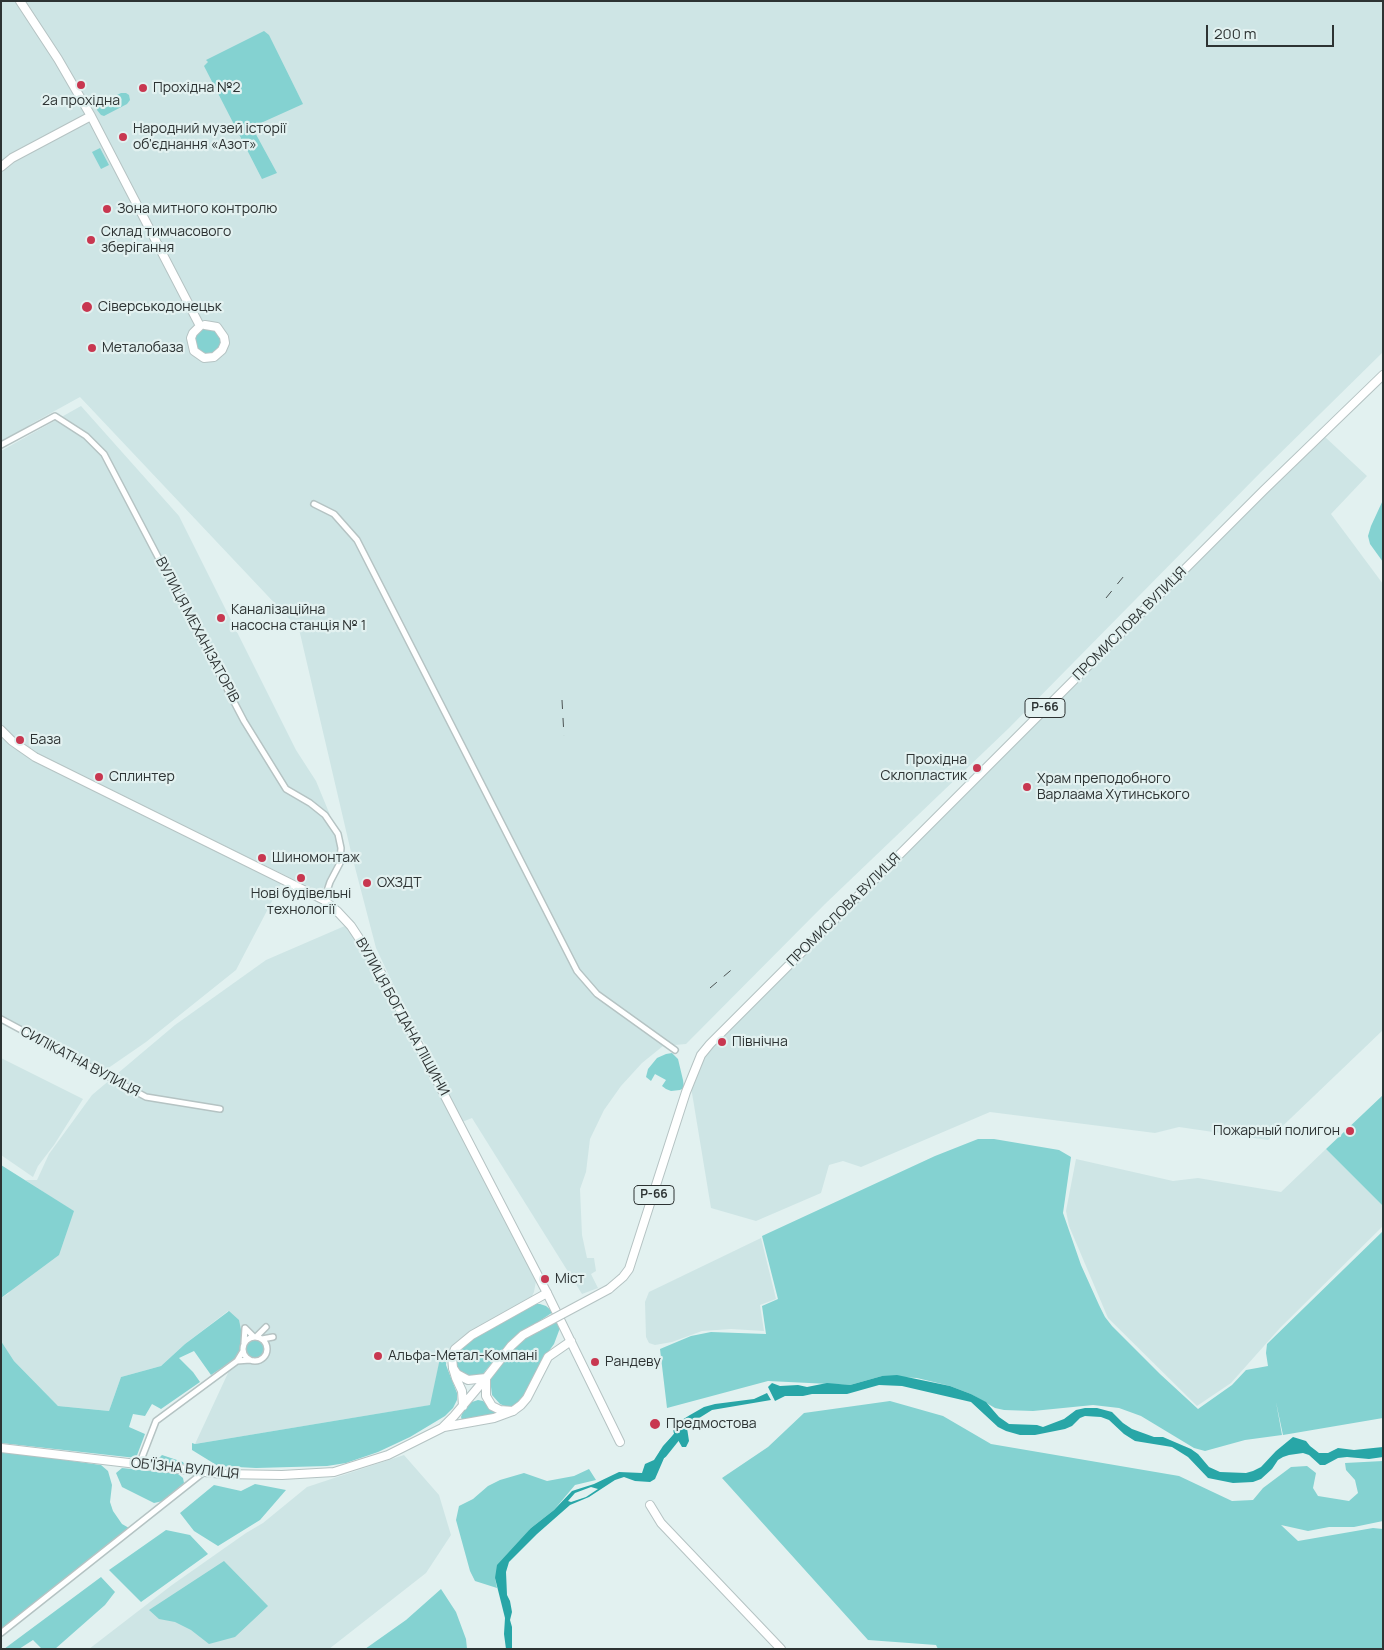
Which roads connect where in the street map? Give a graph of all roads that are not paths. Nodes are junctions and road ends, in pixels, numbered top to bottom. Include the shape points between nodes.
1 (20, 1) edge
2 (91, 116) junction
3 (1, 167) edge
4 (202, 326) junction
5 (1383, 375) edge
6 (1, 445) edge
7 (314, 504) dead end
8 (1, 730) edge
9 (324, 900) junction
10 (1, 1019) edge
11 (675, 1050) dead end
12 (220, 1109) dead end
13 (546, 1293) junction
14 (258, 1337) junction
15 (571, 1341) junction
16 (244, 1343) junction
17 (267, 1344) junction
18 (243, 1351) junction
19 (250, 1360) junction
20 (237, 1362) junction
21 (453, 1368) junction
22 (486, 1378) junction
23 (462, 1406) junction
24 (513, 1411) junction
25 (442, 1428) junction
26 (620, 1442) dead end
27 (1, 1448) edge
28 (140, 1465) junction
29 (204, 1472) junction
30 (650, 1506) dead end
31 (1, 1633) edge
32 (781, 1649) edge

1 - 2 main road
2 - 3 main road
2 - 4 main road via 194,317
4 - 4 main road via 193,333 192,347 200,356 214,357 222,350 224,337 217,327
5 - 22 main road, ПРОМИСЛОВА ВУЛИЦЯ / Р-66, bridge via 710,1044 701,1055 690,1083 623,1278 523,1335
6 - 9 street, ВУЛИЦЯ МЕХАНІЗАТОРІВ via 55,416 86,436 104,454 244,721 286,789 325,815 338,834 342,848 340,862
7 - 11 street via 334,514 356,540 577,971 597,994
8 - 9 main road, ВУЛИЦЯ БОГДАНА ЛІЩИНИ via 35,757
9 - 13 main road, ВУЛИЦЯ БОГДАНА ЛІЩИНИ via 351,926 378,967
10 - 12 street, СИЛІКАТНА ВУЛИЦЯ via 146,1097
13 - 15 main road, ВУЛИЦЯ БОГДАНА ЛІЩИНИ
13 - 21 main road via 460,1343 453,1352
14 - 16 street
14 - 16 street via 245,1328
14 - 17 street
14 - 17 street via 273,1336
15 - 24 main road via 548,1357 527,1398
15 - 26 main road
16 - 18 street
17 - 19 street via 264,1358
18 - 19 street
18 - 20 street
19 - 20 street
20 - 28 street via 156,1421
21 - 22 main road via 460,1377 468,1380
21 - 23 main road via 462,1391
22 - 23 main road
22 - 24 main road via 489,1402 500,1410
23 - 25 main road
24 - 25 main road
25 - 29 main road, ОБ’ЇЗНА ВУЛИЦЯ via 388,1455 334,1472 241,1475
27 - 28 main road, ОБ’ЇЗНА ВУЛИЦЯ
28 - 29 main road, ОБ’ЇЗНА ВУЛИЦЯ
29 - 31 street
30 - 32 main road via 662,1523

